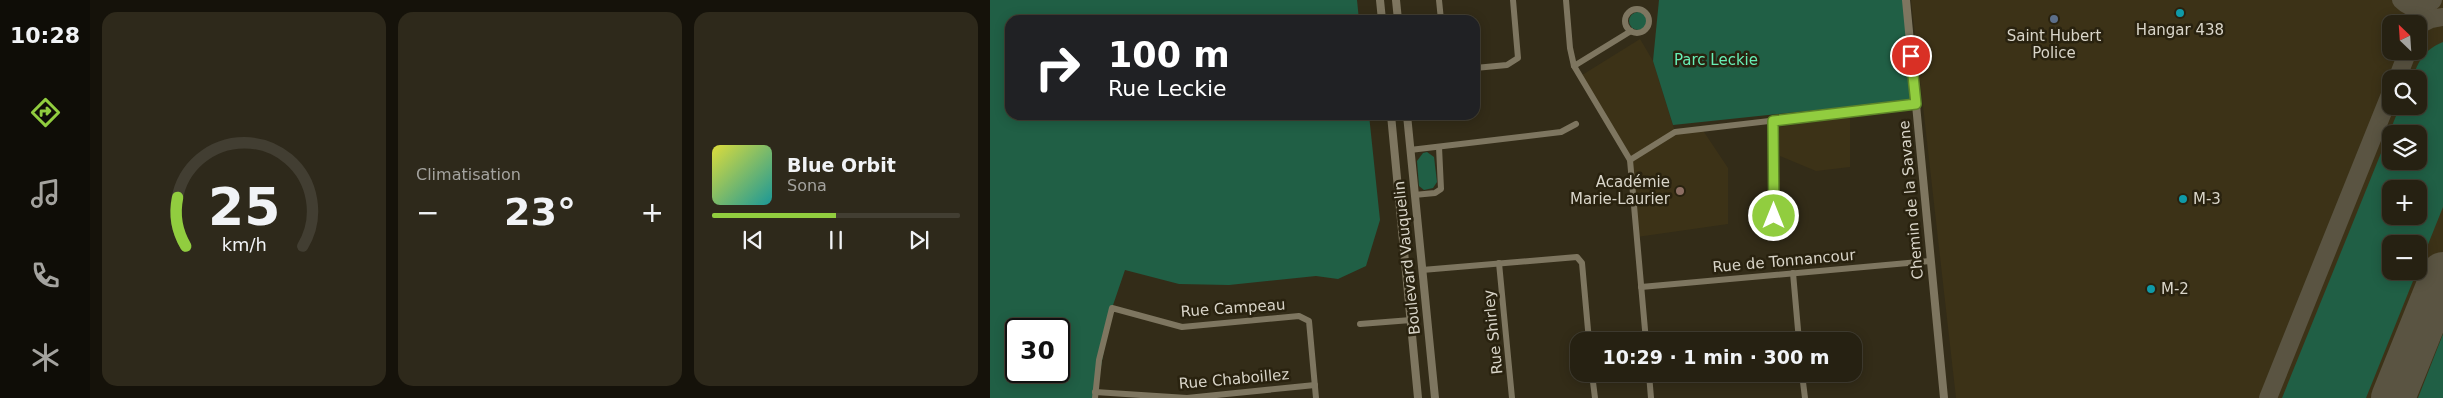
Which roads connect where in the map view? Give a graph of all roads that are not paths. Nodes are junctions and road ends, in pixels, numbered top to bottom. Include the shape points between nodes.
1 (1380, 0) edge
2 (1396, 0) edge
3 (1439, 0) edge
4 (1513, 0) edge
5 (1566, 0) edge
6 (1906, 0) edge
7 (1382, 15) edge
8 (1398, 15) edge
9 (1440, 15) edge
10 (1631, 31) dead end
11 (1574, 66) junction
12 (1480, 68) edge
13 (1916, 104) junction
14 (1391, 120) edge
15 (1407, 120) edge
16 (1773, 121) junction
17 (1576, 124) dead end
18 (1438, 147) junction
19 (1410, 150) junction
20 (1630, 160) junction
21 (1414, 195) junction
22 (1774, 216) dead end
23 (1930, 261) junction
24 (1499, 263) junction
25 (1422, 270) junction
26 (1792, 273) junction
27 (1641, 287) junction
28 (1411, 320) junction
29 (1360, 324) dead end
30 (1588, 332) edge
31 (1645, 332) edge
32 (1798, 332) edge
33 (1593, 382) edge
34 (1650, 382) edge
35 (1803, 382) edge
36 (1315, 385) junction
37 (1095, 395) edge
38 (1316, 398) edge
39 (1418, 398) edge
40 (1435, 398) edge
41 (1512, 398) edge
42 (1595, 398) edge
43 (1651, 398) edge
44 (1805, 398) edge
45 (1944, 398) edge

1 - 7 street
2 - 8 street
3 - 9 street
4 - 12 street via 1518,58 1507,65
5 - 11 street
6 - 13 street, Chemin de la Savane
10 - 11 street
11 - 20 street
13 - 16 street
13 - 23 street, Chemin de la Savane
14 - 28 street, Boulevard Vauquelin
15 - 19 street, Boulevard Vauquelin
16 - 20 street via 1675,132
16 - 22 street
17 - 18 street via 1561,132
18 - 19 street
18 - 21 street via 1441,188 1435,193
19 - 21 street, Boulevard Vauquelin
20 - 27 street
21 - 25 street, Boulevard Vauquelin
23 - 26 street, Rue de Tonnancour
23 - 45 street, Chemin de la Savane
24 - 25 street
24 - 30 street via 1579,258
24 - 41 street, Rue Shirley
25 - 40 street, Boulevard Vauquelin
26 - 27 street, Rue de Tonnancour
26 - 32 street
27 - 31 street
28 - 29 street, Boulevard Vauquelin
28 - 39 street, Boulevard Vauquelin
33 - 42 street
34 - 43 street
35 - 44 street
36 - 37 street, Rue Chaboillez via 1187,398
36 - 37 street, Rue Campeau via 1309,321 1299,316 1182,327 1112,308 1099,360
36 - 38 street, Rue Campeau

